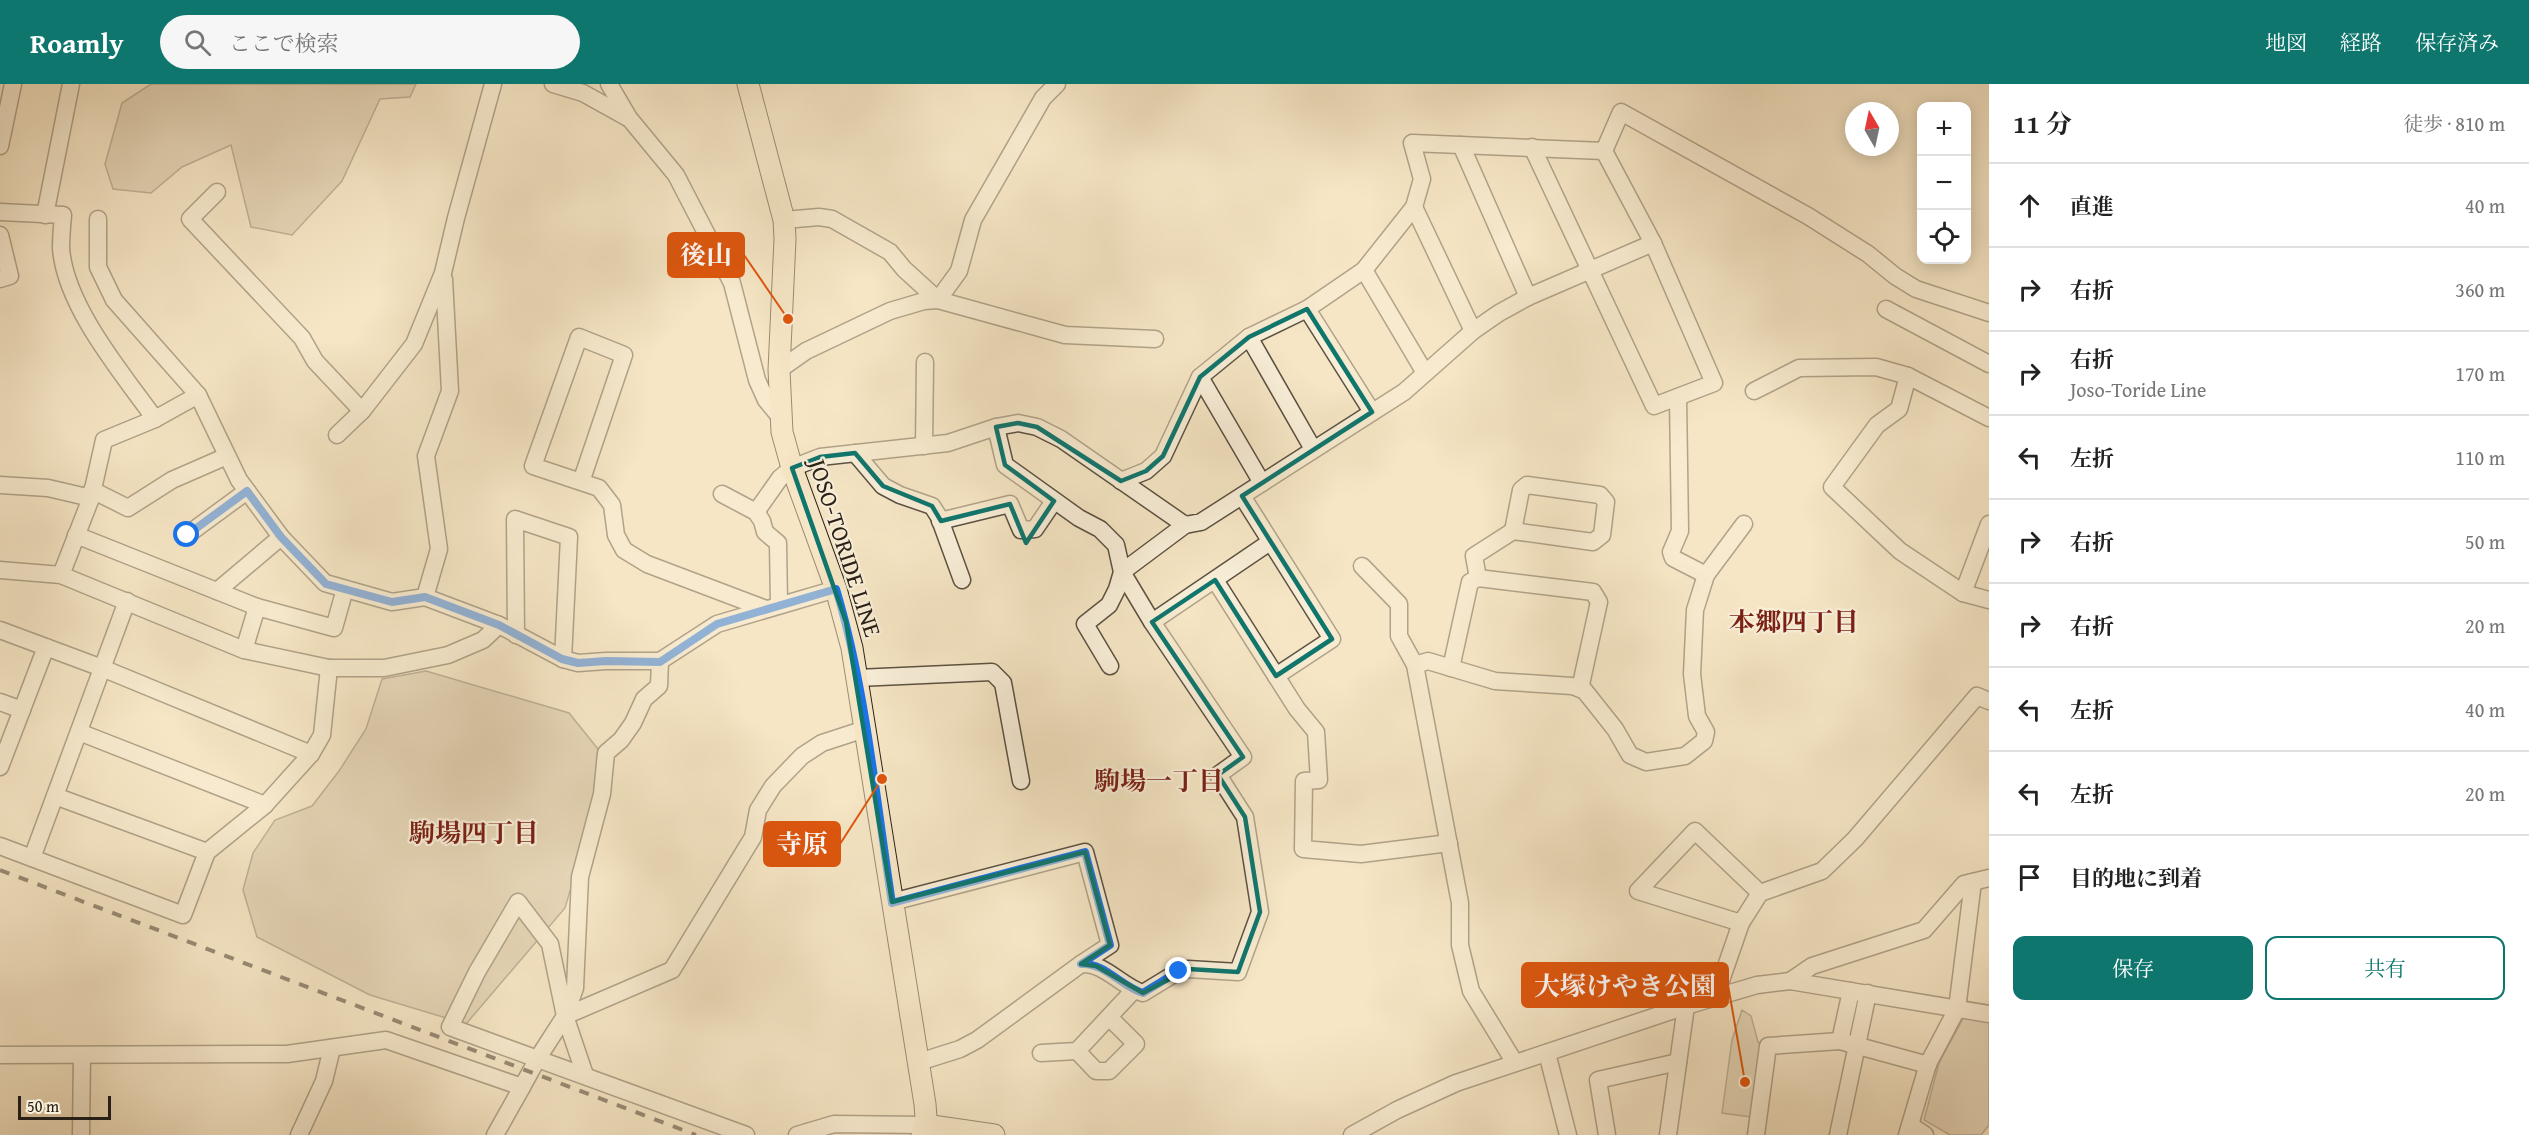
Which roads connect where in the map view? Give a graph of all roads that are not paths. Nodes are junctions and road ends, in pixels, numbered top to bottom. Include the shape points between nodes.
1 (13, 84) edge
2 (71, 84) edge
3 (493, 84) edge
4 (553, 84) edge
5 (609, 84) edge
6 (748, 84) edge
7 (1057, 84) edge
8 (629, 118) junction
9 (0, 146) edge
10 (1461, 146) junction
11 (1532, 147) junction
12 (1604, 151) junction
13 (217, 192) dead end
14 (1414, 207) junction
15 (0, 212) edge
16 (45, 215) junction
17 (98, 219) dead end
18 (784, 220) junction
19 (0, 235) edge
20 (1653, 243) junction
21 (1364, 270) junction
22 (1591, 270) junction
23 (443, 273) junction
24 (0, 279) edge
25 (1528, 297) junction
26 (938, 300) junction
27 (1308, 309) junction
28 (1886, 309) dead end
29 (1989, 313) edge
30 (1473, 331) junction
31 (1249, 337) junction
32 (1155, 339) dead end
33 (925, 362) dead end
34 (1989, 364) edge
35 (778, 370) junction
36 (1425, 373) junction
37 (1908, 376) junction
38 (1200, 377) junction
39 (1754, 391) dead end
40 (198, 395) junction
41 (1678, 397) junction
42 (362, 411) junction
43 (1372, 412) junction
44 (780, 417) junction
45 (1989, 418) edge
46 (155, 419) junction
47 (996, 427) junction
48 (337, 435) dead end
49 (924, 447) junction
50 (1313, 449) junction
51 (855, 453) junction
52 (227, 456) junction
53 (792, 468) junction
54 (1121, 481) junction
55 (581, 482) junction
56 (1262, 483) junction
57 (0, 485) edge
58 (247, 491) junction
59 (92, 494) junction
60 (722, 494) dead end
61 (1242, 496) junction
62 (1054, 501) junction
63 (756, 512) junction
64 (940, 521) junction
65 (1744, 524) dead end
66 (1989, 524) edge
67 (1185, 525) junction
68 (1513, 531) junction
69 (76, 535) junction
70 (187, 535) dead end
71 (281, 537) junction
72 (1270, 542) junction
73 (1986, 544) edge
74 (1362, 566) dead end
75 (0, 570) edge
76 (1122, 572) junction
77 (61, 575) junction
78 (1706, 575) junction
79 (1478, 578) junction
80 (962, 580) dead end
81 (1215, 580) junction
82 (345, 589) junction
83 (836, 589) junction
84 (217, 591) junction
85 (1963, 593) junction
86 (425, 597) junction
87 (1989, 600) edge
88 (127, 601) junction
89 (772, 607) junction
90 (257, 608) junction
91 (1152, 622) junction
92 (499, 625) junction
93 (0, 630) edge
94 (516, 635) junction
95 (46, 647) junction
96 (244, 650) junction
97 (562, 659) junction
98 (660, 662) junction
99 (1415, 665) junction
100 (1110, 666) dead end
101 (102, 668) junction
102 (329, 668) junction
103 (1451, 668) junction
104 (1276, 676) junction
105 (857, 678) junction
106 (1580, 689) junction
107 (1989, 701) edge
108 (0, 702) edge
109 (22, 710) junction
110 (865, 729) junction
111 (79, 732) junction
112 (311, 754) junction
113 (0, 768) edge
114 (1021, 781) dead end
115 (55, 796) junction
116 (265, 805) junction
117 (1449, 843) junction
118 (0, 846) edge
119 (207, 852) junction
120 (32, 858) junction
121 (1981, 880) edge
122 (1760, 893) junction
123 (892, 903) junction
124 (1741, 923) junction
125 (1081, 964) junction
126 (1790, 981) junction
127 (1134, 990) junction
128 (1851, 991) junction
129 (1868, 993) junction
130 (1715, 998) junction
131 (1686, 1006) junction
132 (1957, 1009) junction
133 (1989, 1014) edge
134 (565, 1016) junction
135 (1109, 1017) junction
136 (1848, 1043) junction
137 (332, 1048) junction
138 (1077, 1051) junction
139 (1041, 1053) dead end
140 (1546, 1053) junction
141 (82, 1054) junction
142 (0, 1055) edge
143 (538, 1058) junction
144 (919, 1062) junction
145 (1678, 1062) junction
146 (1515, 1064) junction
147 (1928, 1065) junction
148 (585, 1075) junction
149 (522, 1087) junction
150 (924, 1130) edge
151 (1909, 1130) edge
152 (81, 1135) edge
153 (298, 1135) edge
154 (495, 1135) edge
155 (746, 1135) edge
156 (797, 1135) edge
157 (994, 1135) edge
158 (1352, 1135) edge
159 (1568, 1135) edge
160 (1607, 1135) edge
161 (1668, 1135) edge
162 (1756, 1135) edge
163 (1838, 1135) edge
164 (1926, 1135) edge

1 - 9 street
2 - 16 street
3 - 23 street
4 - 8 street via 583,93
5 - 8 street
6 - 18 main road, JOSO-TORIDE LINE
7 - 26 street via 1043,98 973,220 959,271
8 - 44 street via 676,175 732,283 757,380
10 - 11 street
10 - 14 street via 1412,143 1422,179
10 - 25 street
11 - 12 street
11 - 22 street
12 - 20 street
12 - 29 street via 1622,112 1808,216 1916,289
13 - 42 street via 190,219 302,338 315,361
14 - 21 street
14 - 30 street
15 - 16 street
16 - 46 street via 63,215 61,249 69,283 91,329
17 - 40 street via 98,267 114,300
18 - 26 street via 832,219 890,252
18 - 35 main road, JOSO-TORIDE LINE
19 - 24 street via 10,276
20 - 22 street
20 - 41 street via 1714,383
21 - 27 street
21 - 36 street
22 - 25 street
22 - 41 street via 1654,406
23 - 42 street via 414,344
23 - 86 street via 450,391 426,456 440,549
25 - 30 street
26 - 32 street via 1065,335
26 - 35 street via 890,311 806,351
27 - 31 street
27 - 43 street
28 - 34 street
30 - 36 street
31 - 38 street
31 - 50 street
33 - 49 street
35 - 44 main road, JOSO-TORIDE LINE
36 - 43 street
37 - 39 street via 1876,367 1799,368
37 - 45 street
37 - 85 street via 1899,409 1877,425 1832,487 1900,551
38 - 54 street via 1163,456 1146,471
38 - 56 street
40 - 46 street
40 - 52 street
41 - 78 street via 1680,531 1671,552 1673,558
42 - 48 street
43 - 50 street
44 - 53 main road, JOSO-TORIDE LINE
46 - 59 street via 104,440
47 - 49 street
47 - 54 street via 1018,423 1037,427
47 - 62 street via 1005,465
49 - 51 street
50 - 56 street
51 - 53 street via 820,458
51 - 64 street via 883,486 932,506
52 - 58 street
52 - 59 street via 172,480 128,508
53 - 63 street via 769,490
53 - 83 main road, JOSO-TORIDE LINE
54 - 67 street
55 - 55 street via 532,466 579,337 624,356
55 - 89 street via 598,488 612,505 616,535 624,550 647,564
56 - 61 street
57 - 59 street
58 - 70 street
58 - 71 street
59 - 69 street
60 - 63 street
61 - 67 street via 1201,522
61 - 72 street
62 - 64 street via 1035,530 1021,530 1010,504
62 - 76 street via 1100,529 1116,545
63 - 89 street via 765,532 778,543
64 - 80 street
65 - 78 street
66 - 73 street
67 - 76 street
68 - 68 street via 1593,542 1602,535 1606,502 1600,495 1527,485 1521,490
68 - 79 street via 1474,556
69 - 77 street
69 - 84 street
71 - 82 street via 326,584
71 - 84 street
72 - 81 street
72 - 104 street via 1332,639
73 - 85 street
74 - 99 street via 1399,604 1399,636
75 - 77 street
76 - 91 street
76 - 100 street via 1109,605 1085,624
77 - 88 street
78 - 106 street via 1695,610 1692,674 1697,716 1706,732 1704,741 1685,756 1646,762 1638,759 1630,755 1615,729
79 - 103 street via 1470,582
79 - 106 street via 1593,592 1599,602
81 - 91 street
81 - 104 street
82 - 86 street via 392,602
82 - 90 street via 334,628
83 - 89 street
83 - 105 main road, JOSO-TORIDE LINE
84 - 90 street
85 - 87 street
86 - 92 street
88 - 96 street
88 - 101 street
89 - 98 street via 717,624
90 - 96 street
91 - 127 street via 1243,757 1218,774 1245,817 1260,912 1239,972 1188,969 1143,993
92 - 94 street
92 - 102 street via 483,640 448,655 384,668
93 - 95 street
94 - 97 street
94 - 97 street via 516,519 569,537
95 - 101 street
95 - 109 street
96 - 102 street
97 - 98 street via 578,663
98 - 134 street via 659,686 644,699 633,723 606,753 602,795 580,877 576,988
99 - 103 street via 1428,661
99 - 117 street
101 - 111 street
101 - 112 street
102 - 112 street via 322,735
103 - 106 street via 1495,681
104 - 117 street via 1316,732 1319,780 1304,781 1302,849 1361,854
105 - 110 main road, JOSO-TORIDE LINE
105 - 114 street via 992,672 1003,683
107 - 122 street via 1977,696 1855,839 1822,871
108 - 109 street
109 - 113 street
110 - 123 main road, JOSO-TORIDE LINE
110 - 134 street via 822,744 802,756 773,786 758,810 753,837 672,970
111 - 115 street
111 - 116 street
112 - 116 street
115 - 119 street
115 - 120 street
116 - 119 street
117 - 146 street via 1460,903 1460,945 1471,991
118 - 120 street
119 - 120 street via 183,915
121 - 126 street via 1964,884 1924,930 1812,966
121 - 132 street
122 - 124 street
122 - 124 street via 1695,831 1638,891
123 - 125 street via 1085,852 1110,945
123 - 144 main road, JOSO-TORIDE LINE
124 - 130 street
125 - 127 street via 1096,966
125 - 144 street via 977,1040
126 - 128 street
126 - 130 street via 1757,985
127 - 135 street
128 - 129 street
128 - 136 street
129 - 132 street
129 - 136 street
130 - 131 street
131 - 140 street
131 - 145 street
132 - 133 street
132 - 147 street
134 - 143 street
134 - 143 street via 550,944 518,902 450,1027
134 - 148 street
135 - 138 street
135 - 138 street via 1136,1044 1108,1071 1096,1071
136 - 147 street
136 - 162 street via 1768,1046
136 - 163 street
137 - 141 street via 287,1054
137 - 149 street via 386,1040
137 - 153 street via 324,1081
138 - 139 street
140 - 146 street
140 - 159 street
141 - 142 street
141 - 152 street
143 - 148 street
143 - 149 street
144 - 150 main road, JOSO-TORIDE LINE via 926,1104
145 - 160 street via 1598,1080
145 - 161 street
146 - 158 street via 1456,1083
147 - 151 street
148 - 155 street
149 - 154 street
150 - 156 street via 834,1124
150 - 157 main road
151 - 164 street

